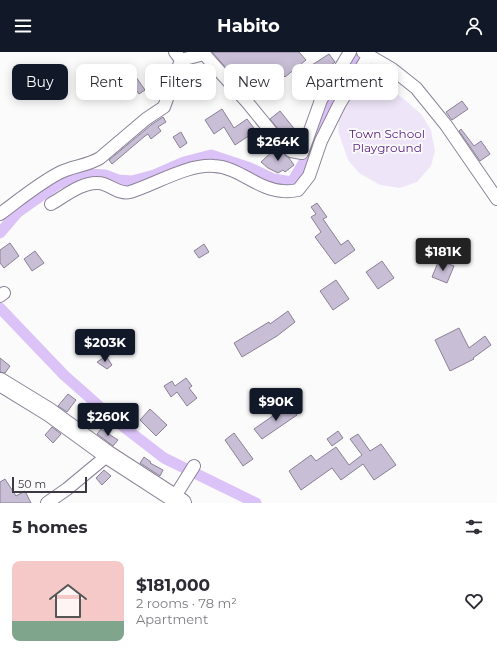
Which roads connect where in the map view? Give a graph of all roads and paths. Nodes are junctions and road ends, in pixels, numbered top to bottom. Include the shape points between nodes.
1 (350, 52) edge
2 (368, 55) edge
3 (178, 56) edge
4 (497, 199) edge
5 (51, 204) dead end
6 (0, 214) edge
7 (0, 382) edge
8 (108, 455) junction
9 (194, 466) dead end
10 (179, 496) edge
11 (47, 503) edge

1 - 3 street via 321,100 302,153 291,151 278,140 204,54
2 - 4 street via 392,69 416,88 446,125
2 - 5 street via 324,135 309,176 298,190 282,192 215,166 195,168 128,192 99,183 89,184
3 - 6 street via 164,106 100,158 59,172
7 - 8 main road via 49,412
8 - 10 main road
8 - 11 street
9 - 10 street

